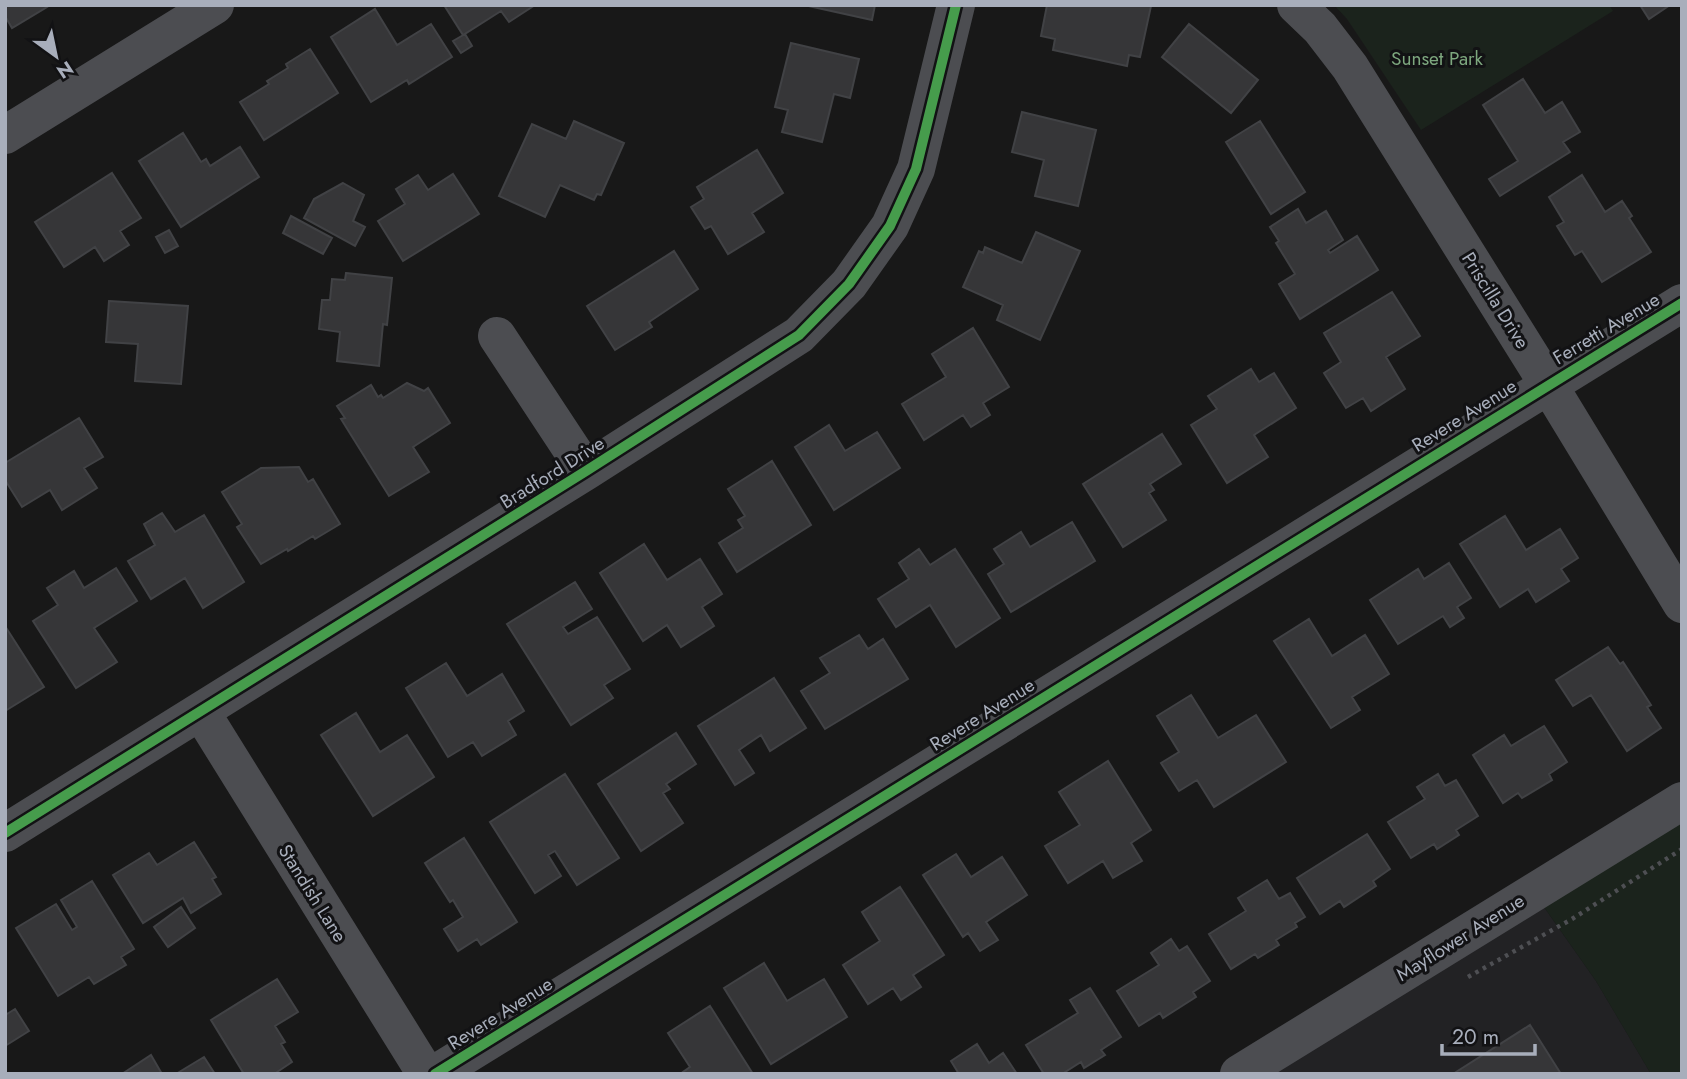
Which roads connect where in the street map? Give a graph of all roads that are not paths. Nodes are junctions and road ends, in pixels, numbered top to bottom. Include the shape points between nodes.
1 (215, 5) edge
2 (956, 5) edge
3 (1296, 5) edge
4 (5, 135) edge
5 (1682, 303) edge
6 (497, 335) dead end
7 (1548, 384) junction
8 (586, 471) junction
9 (1682, 604) edge
10 (201, 712) junction
11 (1682, 801) edge
12 (5, 833) edge
13 (426, 1074) edge
14 (435, 1074) edge
15 (1239, 1074) edge

1 - 4 street
2 - 8 street, Bradford Drive via 916,169 890,226 849,284 799,335
3 - 7 street, Priscilla Drive via 1350,67
5 - 7 street, Ferretti Avenue
6 - 8 street
7 - 9 street, Priscilla Drive
7 - 14 street, Revere Avenue
8 - 10 street, Bradford Drive
10 - 12 street, Bradford Drive
10 - 13 street, Standish Lane
11 - 15 street, Mayflower Avenue

